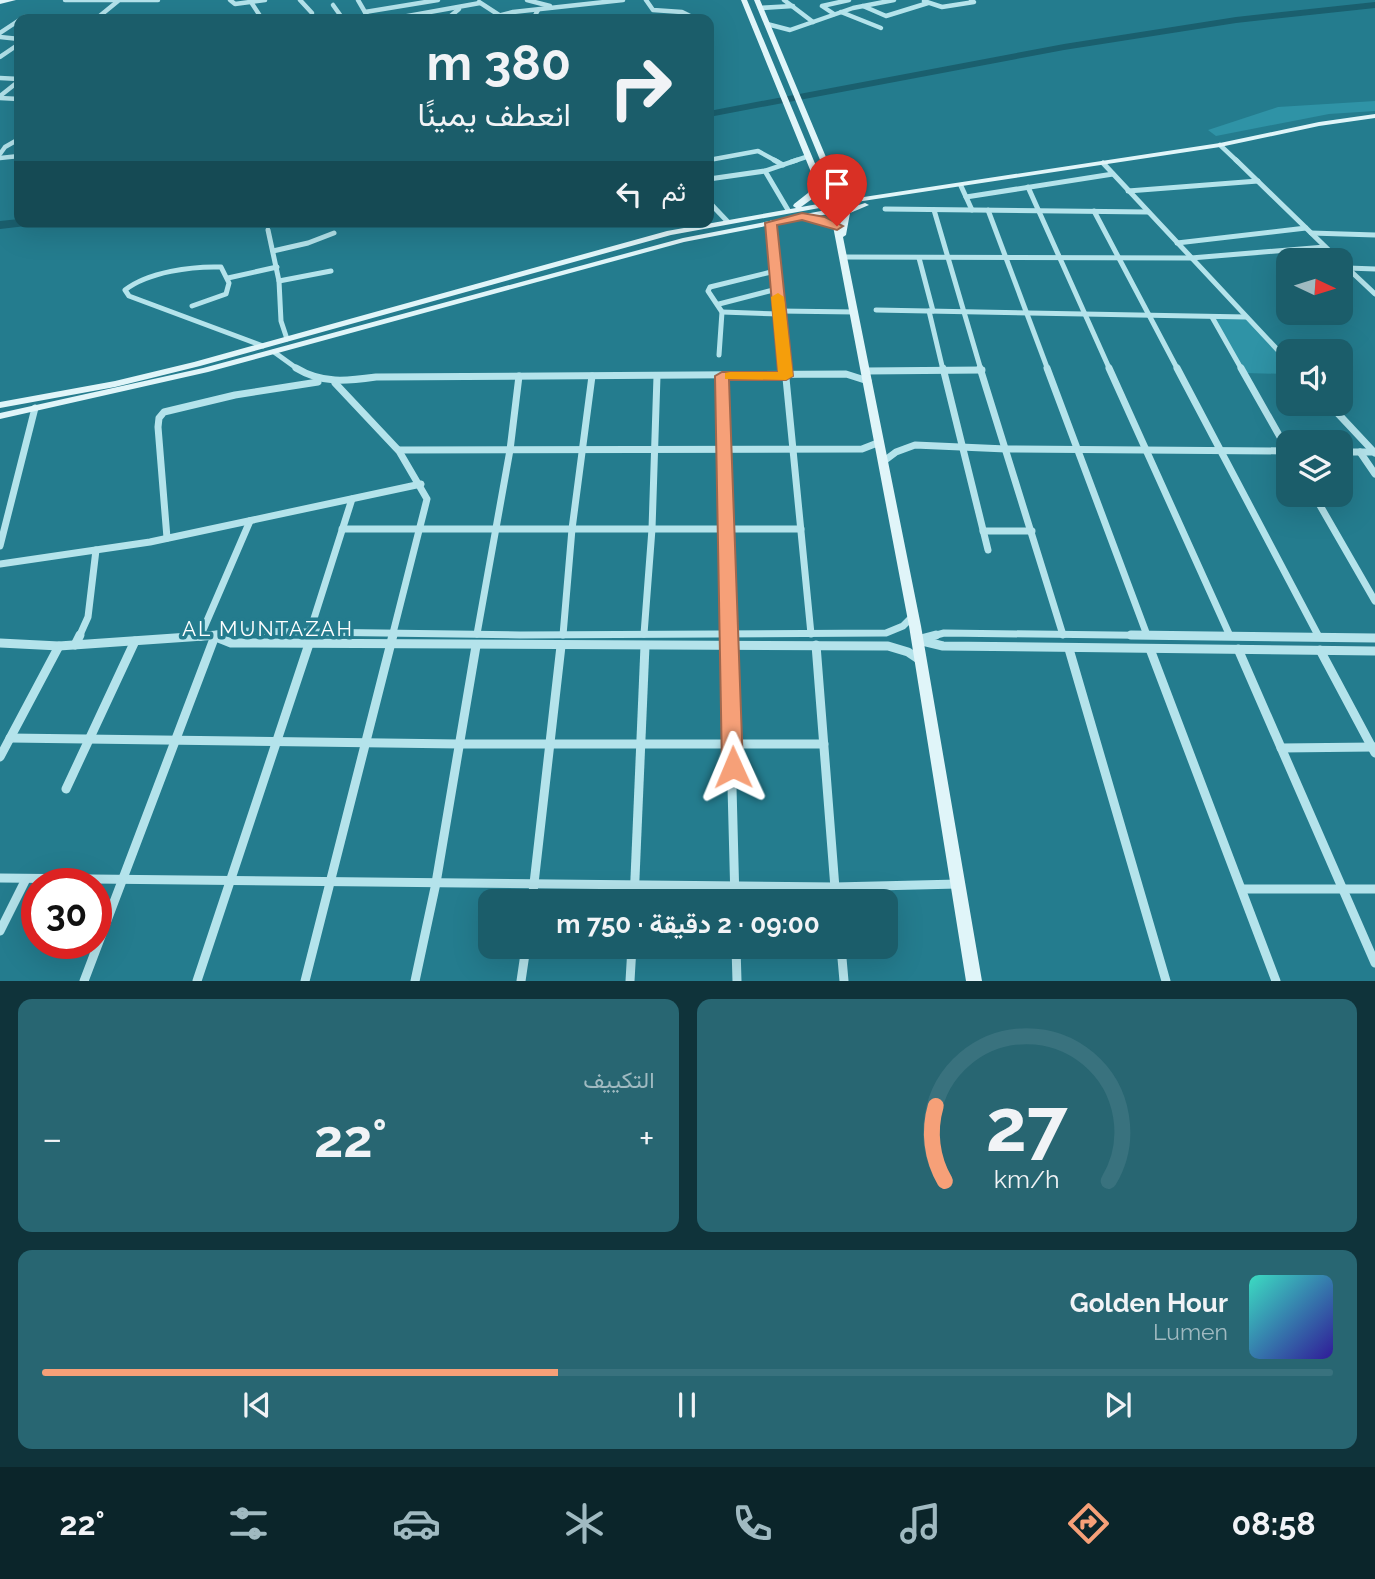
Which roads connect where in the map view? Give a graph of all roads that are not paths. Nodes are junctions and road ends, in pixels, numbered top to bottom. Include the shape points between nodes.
1 (13, 0) edge
2 (65, 0) edge
3 (119, 0) edge
4 (158, 0) edge
5 (230, 0) edge
6 (265, 0) edge
7 (300, 0) edge
8 (358, 0) edge
9 (438, 0) edge
10 (527, 0) edge
11 (563, 0) edge
12 (623, 0) edge
13 (646, 0) edge
14 (744, 0) edge
15 (757, 0) edge
16 (784, 0) edge
17 (821, 0) edge
18 (849, 0) edge
19 (892, 0) edge
20 (922, 0) edge
21 (971, 0) edge
22 (0, 2) edge
23 (251, 2) junction
24 (478, 2) edge
25 (873, 2) edge
26 (928, 3) junction
27 (828, 4) junction
28 (333, 5) dead end
29 (565, 6) junction
30 (793, 6) junction
31 (863, 6) junction
32 (558, 7) junction
33 (760, 8) junction
34 (460, 9) junction
35 (538, 10) junction
36 (365, 12) joint
37 (840, 12) junction
38 (103, 14) edge
39 (259, 14) edge
40 (312, 14) edge
41 (339, 14) edge
42 (426, 14) edge
43 (454, 14) edge
44 (497, 14) edge
45 (507, 14) edge
46 (536, 14) edge
47 (686, 14) edge
48 (834, 14) junction
49 (814, 22) junction
50 (767, 24) junction
51 (881, 28) dead end
52 (14, 46) edge
53 (0, 57) edge
54 (14, 84) edge
55 (0, 97) edge
56 (1375, 117) edge
57 (14, 142) edge
58 (1220, 145) junction
59 (0, 156) edge
60 (809, 156) junction
61 (714, 159) edge
62 (1102, 163) junction
63 (783, 165) junction
64 (765, 171) junction
65 (817, 172) junction
66 (1113, 174) junction
67 (714, 178) edge
68 (1258, 181) junction
69 (966, 186) junction
70 (1028, 187) junction
71 (1128, 191) junction
72 (966, 197) junction
73 (834, 206) junction
74 (714, 207) edge
75 (885, 209) dead end
76 (934, 210) junction
77 (972, 210) junction
78 (988, 210) junction
79 (785, 211) junction
80 (1039, 211) junction
81 (1094, 211) junction
82 (1148, 212) junction
83 (802, 216) junction
84 (727, 221) junction
85 (771, 223) junction
86 (714, 224) edge
87 (837, 226) junction
88 (694, 228) edge
89 (1306, 228) junction
90 (268, 230) dead end
91 (334, 233) dead end
92 (1311, 233) junction
93 (1375, 235) edge
94 (1177, 243) junction
95 (1325, 247) joint
96 (273, 251) junction
97 (843, 252) junction
98 (919, 258) junction
99 (947, 258) junction
100 (1191, 258) junction
101 (1006, 259) junction
102 (1060, 259) junction
103 (1119, 259) junction
104 (277, 267) junction
105 (1353, 268) edge
106 (1375, 269) edge
107 (331, 271) dead end
108 (775, 271) junction
109 (1353, 273) edge
110 (228, 278) junction
111 (279, 281) junction
112 (777, 289) junction
113 (1375, 294) edge
114 (719, 304) junction
115 (192, 306) dead end
116 (876, 310) dead end
117 (931, 311) junction
118 (722, 312) junction
119 (855, 312) junction
120 (963, 312) junction
121 (780, 313) junction
122 (1027, 314) junction
123 (1086, 315) junction
124 (1149, 316) junction
125 (1212, 317) junction
126 (1246, 317) junction
127 (287, 339) junction
128 (263, 346) junction
129 (1276, 348) edge
130 (274, 352) junction
131 (719, 355) dead end
132 (943, 370) junction
133 (982, 370) junction
134 (519, 376) junction
135 (592, 376) junction
136 (657, 376) junction
137 (722, 376) junction
138 (786, 376) junction
139 (868, 377) junction
140 (322, 381) junction
141 (335, 383) junction
142 (0, 405) edge
143 (35, 408) junction
144 (0, 416) edge
145 (1340, 416) edge
146 (1276, 430) edge
147 (881, 441) junction
148 (962, 447) junction
149 (1006, 449) junction
150 (1077, 449) junction
151 (399, 450) junction
152 (510, 450) junction
153 (584, 450) junction
154 (654, 450) junction
155 (722, 450) junction
156 (793, 450) junction
157 (1147, 450) junction
158 (1220, 451) junction
159 (1276, 451) edge
160 (1353, 452) edge
161 (1360, 452) junction
162 (1375, 452) edge
163 (884, 461) junction
164 (1375, 474) edge
165 (421, 484) junction
166 (352, 499) junction
167 (1321, 507) edge
168 (250, 521) junction
169 (420, 528) junction
170 (494, 528) junction
171 (342, 529) junction
172 (572, 529) junction
173 (652, 529) junction
174 (726, 529) junction
175 (801, 529) junction
176 (983, 531) junction
177 (1032, 531) junction
178 (167, 538) junction
179 (0, 546) edge
180 (96, 550) junction
181 (988, 550) dead end
182 (0, 564) edge
183 (1375, 601) edge
184 (913, 616) junction
185 (310, 631) junction
186 (393, 632) junction
187 (477, 634) junction
188 (644, 634) junction
189 (729, 634) junction
190 (811, 634) junction
191 (563, 635) junction
192 (1063, 635) junction
193 (1147, 635) junction
194 (215, 636) junction
195 (1230, 636) junction
196 (200, 637) junction
197 (1319, 637) junction
198 (1375, 638) edge
199 (917, 640) junction
200 (135, 641) junction
201 (0, 643) edge
202 (309, 644) junction
203 (75, 645) junction
204 (390, 645) junction
205 (730, 645) junction
206 (816, 645) junction
207 (59, 646) junction
208 (476, 646) junction
209 (561, 646) junction
210 (645, 646) junction
211 (1069, 649) junction
212 (1150, 649) junction
213 (1238, 649) junction
214 (1320, 650) junction
215 (1375, 651) edge
216 (921, 660) junction
217 (10, 738) junction
218 (92, 738) junction
219 (177, 738) junction
220 (277, 740) junction
221 (365, 743) junction
222 (550, 743) junction
223 (641, 743) junction
224 (459, 744) junction
225 (732, 744) junction
226 (824, 744) junction
227 (1280, 748) junction
228 (1374, 749) edge
229 (0, 757) edge
230 (66, 789) dead end
231 (0, 878) edge
232 (21, 879) edge
233 (112, 880) edge
234 (123, 880) junction
235 (231, 881) junction
236 (330, 882) junction
237 (436, 883) junction
238 (534, 884) junction
239 (959, 884) junction
240 (635, 885) junction
241 (735, 886) junction
242 (835, 887) junction
243 (1342, 888) junction
244 (21, 889) edge
245 (533, 889) edge
246 (635, 889) edge
247 (1242, 889) junction
248 (1375, 889) edge
249 (0, 931) edge
250 (525, 959) edge
251 (631, 959) edge
252 (736, 959) edge
253 (842, 959) edge
254 (1375, 963) edge
255 (84, 981) edge
256 (197, 981) edge
257 (305, 981) edge
258 (415, 981) edge
259 (522, 981) edge
260 (630, 981) edge
261 (737, 981) edge
262 (844, 981) edge
263 (974, 981) edge
264 (1166, 981) edge
265 (1276, 981) edge

1 - 22 street
2 - 3 street
3 - 4 street
3 - 38 street
5 - 23 street via 232,4
6 - 23 street
7 - 40 street
8 - 36 street
9 - 36 street
10 - 32 street
11 - 29 street
12 - 29 street
13 - 47 street via 653,10
14 - 60 street
15 - 33 street
16 - 30 street
17 - 27 street
18 - 27 street
19 - 25 street
20 - 26 street
21 - 26 street via 974,2 942,7
23 - 39 street
24 - 34 street
24 - 44 street
25 - 31 street
26 - 31 street via 886,16
27 - 48 street via 822,6
28 - 41 street
29 - 32 street
30 - 33 street
30 - 49 street
31 - 37 street
32 - 35 street
33 - 50 street
34 - 42 street
34 - 43 street
35 - 45 street
35 - 46 street
37 - 48 street
37 - 51 street
48 - 49 street
49 - 50 street via 790,30
50 - 73 street via 809,122
52 - 53 street
54 - 55 street
56 - 58 street
57 - 59 street
58 - 62 street
58 - 68 street
60 - 63 street
60 - 65 street
61 - 63 street via 758,151
62 - 66 street
62 - 69 street
63 - 64 street
64 - 67 street
64 - 79 street
65 - 73 street
65 - 79 street via 815,191 808,200
66 - 70 street
66 - 71 street
68 - 71 street
68 - 89 street
69 - 72 street
69 - 73 street
69 - 97 street via 851,208 844,216
70 - 72 street
70 - 80 street
71 - 82 street
72 - 77 street
73 - 79 street
73 - 83 street
73 - 87 street
74 - 84 street
75 - 76 street
76 - 77 street
76 - 99 street
77 - 78 street
78 - 80 street
78 - 101 street
79 - 84 street
80 - 81 street
80 - 102 street
81 - 82 street
81 - 103 street
82 - 94 street
83 - 85 street
83 - 87 street
84 - 86 street
85 - 108 street
85 - 130 street via 683,240
87 - 97 street
88 - 127 street
89 - 92 street
89 - 94 street
90 - 96 street
91 - 96 street
92 - 93 street
92 - 95 street
94 - 100 street
95 - 100 street
96 - 104 street
97 - 98 street
97 - 119 street
98 - 99 street
98 - 117 street
99 - 101 street
99 - 120 street
100 - 103 street
100 - 126 street
101 - 102 street
101 - 122 street
102 - 103 street
102 - 123 street
103 - 124 street
104 - 110 street
104 - 111 street
105 - 106 street
107 - 111 street
108 - 112 street
108 - 114 street via 710,287 708,291
109 - 113 street
110 - 115 street via 226,294
110 - 128 street via 216,265 130,283 125,290 129,296
111 - 127 street
112 - 114 street
112 - 121 street
114 - 118 street
116 - 117 street
117 - 120 street
117 - 132 street
118 - 121 street
118 - 131 street
119 - 121 street
119 - 139 street
120 - 122 street
120 - 133 street
121 - 138 street
122 - 123 street
122 - 150 street
123 - 124 street
123 - 157 street
124 - 125 street
124 - 158 street
125 - 126 street
125 - 146 street
126 - 129 street
127 - 128 street
128 - 142 street via 116,384
130 - 140 street via 301,373
130 - 143 street
132 - 133 street
132 - 139 street
132 - 148 street
133 - 149 street
134 - 135 street
134 - 141 street via 376,377
134 - 152 street
135 - 136 street
135 - 153 street
136 - 137 street
136 - 154 street
137 - 138 street
137 - 155 street
138 - 139 street
138 - 156 street
139 - 147 street
140 - 141 street
140 - 178 street via 164,412 158,427
141 - 151 street
143 - 144 street
143 - 179 street
145 - 162 street
147 - 156 street via 862,449
147 - 163 street
148 - 149 street
148 - 163 street via 915,445
148 - 176 street
149 - 150 street
149 - 177 street
150 - 157 street
150 - 193 street
151 - 152 street
151 - 165 street
152 - 153 street
152 - 170 street
153 - 154 street
153 - 172 street
154 - 155 street
154 - 173 street
155 - 156 street
155 - 174 street
156 - 175 street
157 - 158 street
157 - 195 street
158 - 159 street
158 - 197 street
160 - 161 street
161 - 162 street
161 - 164 street
163 - 184 street
165 - 166 street
165 - 169 street via 427,499
166 - 168 street
166 - 171 street
167 - 183 street
168 - 178 street
168 - 196 street
169 - 170 street
169 - 171 street
169 - 186 street
170 - 172 street
170 - 187 street
171 - 185 street
172 - 173 street
172 - 191 street
173 - 174 street
173 - 188 street
174 - 175 street
174 - 189 street
175 - 190 street
176 - 177 street
176 - 181 street
177 - 192 street
178 - 180 street
180 - 182 street
180 - 203 street via 88,617
184 - 190 street via 887,634
184 - 199 street
185 - 186 street
185 - 194 street via 234,631
186 - 187 street
186 - 204 street
187 - 191 street
188 - 189 street
188 - 191 street
189 - 190 street
189 - 205 street
192 - 193 street
192 - 199 street via 944,633
193 - 195 street
194 - 196 street
194 - 202 street via 231,643
194 - 219 street
195 - 197 street
196 - 200 street
197 - 198 street
199 - 211 street via 943,646
199 - 216 street
200 - 203 street
200 - 218 street
201 - 207 street
202 - 204 street
202 - 220 street
203 - 207 street
204 - 208 street
204 - 221 street
205 - 206 street
205 - 210 street
205 - 225 street
206 - 216 street via 888,646
206 - 226 street
207 - 217 street
208 - 209 street
208 - 224 street
209 - 210 street
209 - 222 street
210 - 223 street
211 - 212 street
211 - 264 street
212 - 213 street
212 - 247 street
213 - 214 street
213 - 227 street
214 - 215 street
214 - 228 street
216 - 239 street
217 - 218 street
217 - 229 street
218 - 219 street
218 - 230 street
219 - 220 street
219 - 234 street
220 - 221 street
220 - 235 street
221 - 224 street
221 - 236 street
222 - 223 street
222 - 224 street
222 - 238 street
223 - 225 street
223 - 240 street
224 - 237 street
225 - 226 street
225 - 241 street
226 - 242 street
227 - 228 street
227 - 243 street
231 - 232 street
233 - 234 street
234 - 235 street
234 - 255 street
235 - 236 street
235 - 256 street
236 - 237 street
236 - 257 street
237 - 238 street
237 - 258 street
238 - 240 street
238 - 245 street
239 - 242 street
239 - 263 street
240 - 241 street
240 - 246 street
241 - 242 street
243 - 247 street
243 - 248 street
243 - 254 street
244 - 249 street
247 - 265 street
250 - 259 street
251 - 260 street
252 - 261 street
253 - 262 street

